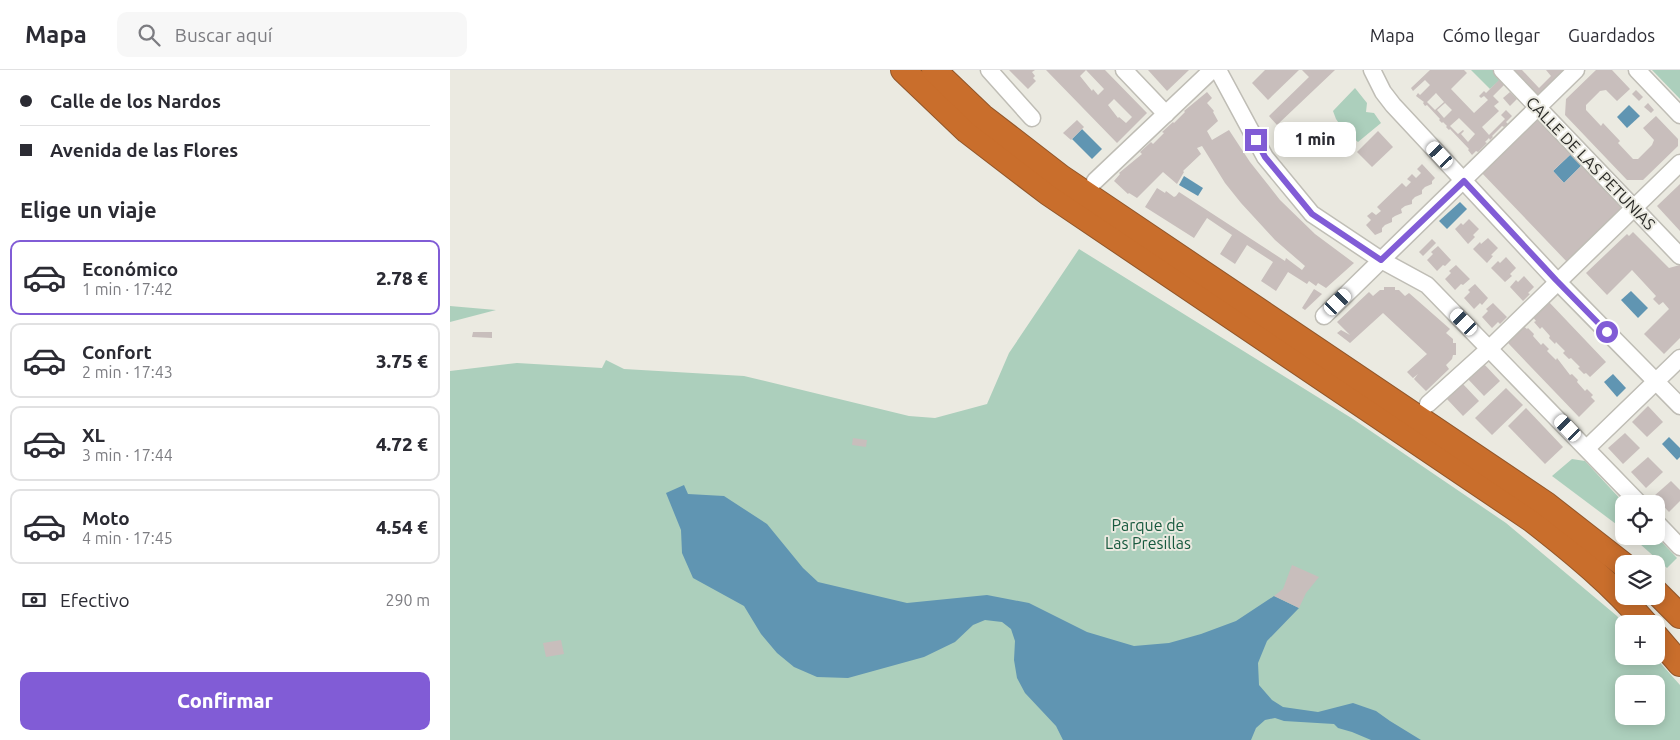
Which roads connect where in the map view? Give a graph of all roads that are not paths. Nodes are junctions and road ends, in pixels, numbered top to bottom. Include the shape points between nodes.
1 (903, 70) edge
2 (934, 70) edge
3 (989, 70) edge
4 (1124, 70) edge
5 (1212, 70) edge
6 (1218, 70) edge
7 (1372, 70) edge
8 (1502, 70) edge
9 (1576, 70) edge
10 (1637, 70) edge
11 (1538, 107) junction
12 (1166, 114) junction
13 (1680, 115) edge
14 (1032, 118) dead end
15 (1680, 163) edge
16 (1095, 181) dead end
17 (1464, 181) junction
18 (1634, 208) junction
19 (1680, 256) edge
20 (1381, 260) junction
21 (1557, 282) junction
22 (1324, 316) dead end
23 (1490, 348) junction
24 (1680, 358) edge
25 (1656, 382) junction
26 (1428, 404) dead end
27 (1680, 406) edge
28 (1587, 448) junction
29 (1631, 495) edge
30 (1665, 531) edge
31 (1680, 547) edge
32 (1615, 558) edge
33 (1665, 601) edge
34 (1637, 615) edge
35 (1680, 616) edge
36 (1665, 646) edge
37 (1680, 664) edge

1 - 34 highway via 967,131 1048,193 1532,520 1602,578
2 - 32 highway via 982,116 1061,176 1546,504
3 - 14 street
4 - 12 street
5 - 12 street
6 - 20 street via 1265,157 1312,214
7 - 17 street via 1382,92
8 - 11 street, CALLE DE LAS PETUNIAS
9 - 11 street
10 - 13 street
11 - 17 street
11 - 18 street, CALLE DE LAS PETUNIAS
12 - 16 street
15 - 18 street
17 - 20 street
17 - 21 street
18 - 19 street, CALLE DE LAS PETUNIAS
18 - 21 street
20 - 22 street
20 - 23 street via 1427,285
21 - 23 street
21 - 25 street
23 - 26 street
23 - 28 street
24 - 25 street
25 - 27 street
25 - 28 street
28 - 29 street
30 - 31 street
33 - 35 highway
36 - 37 highway

